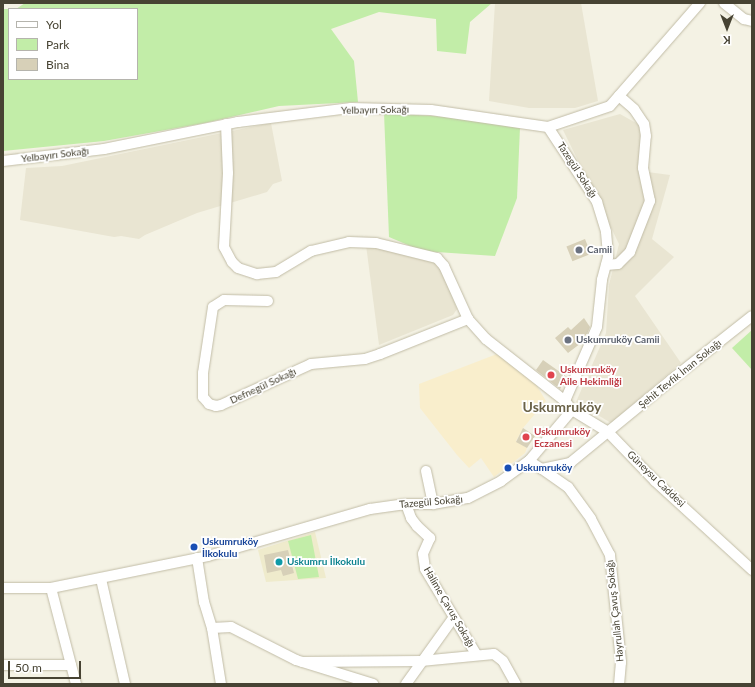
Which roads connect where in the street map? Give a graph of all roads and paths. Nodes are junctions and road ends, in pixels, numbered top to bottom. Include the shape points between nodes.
1 (700, 3) edge
2 (724, 3) edge
3 (752, 21) edge
4 (619, 96) junction
5 (226, 124) junction
6 (548, 127) junction
7 (3, 162) edge
8 (606, 265) junction
9 (268, 301) dead end
10 (752, 316) edge
11 (468, 319) junction
12 (565, 401) junction
13 (572, 410) junction
14 (608, 432) junction
15 (529, 461) junction
16 (542, 469) junction
17 (426, 471) dead end
18 (406, 504) junction
19 (433, 504) junction
20 (197, 558) junction
21 (752, 570) edge
22 (101, 579) junction
23 (3, 588) edge
24 (51, 588) junction
25 (454, 617) junction
26 (212, 628) junction
27 (476, 654) junction
28 (421, 661) junction
29 (302, 662) junction
30 (3, 665) edge
31 (70, 665) junction
32 (76, 684) edge
33 (125, 684) edge
34 (221, 684) edge
35 (374, 684) edge
36 (406, 684) edge
37 (516, 684) edge
38 (619, 684) edge

1 - 4 street, Yelbayırı Sokağı
2 - 3 street via 744,19
4 - 6 street, Yelbayırı Sokağı via 610,106
4 - 8 street via 634,109 644,124 646,136 643,168 650,201 630,252 618,264
5 - 6 street, Yelbayırı Sokağı via 352,108 431,110
5 - 7 street, Yelbayırı Sokağı via 104,149
5 - 11 street via 228,173 224,247 229,259 238,268 267,274 282,270 311,251 324,247 349,242 376,243 437,258 444,266
6 - 8 street, Tazegül Sokağı via 597,202 606,232
8 - 12 street, Tazegül Sokağı via 597,327
9 - 11 street, Defnegül Sokağı via 224,300 213,308 203,374 203,397 209,404 221,405 311,364 365,359
10 - 14 street, Şehit Tevfik İnan Sokağı
11 - 12 street via 486,339
12 - 13 street
13 - 14 street, Güneysu Caddesi
13 - 15 street, Tazegül Sokağı
14 - 16 street, Şehit Tevfik İnan Sokağı via 570,463
14 - 21 street, Güneysu Caddesi via 655,481
15 - 16 street, Hayrullah Çavuş Sokağı
15 - 19 street, Tazegül Sokağı via 501,481 468,498
16 - 38 street, Hayrullah Çavuş Sokağı via 568,487 591,519 610,555 621,662
17 - 19 street
18 - 19 street, Tazegül Sokağı
18 - 20 street, Tazegül Sokağı via 370,509
18 - 25 street, Halime Çavuş Sokağı via 416,526 430,538 423,554 425,569
20 - 22 street, Tazegül Sokağı
20 - 26 street via 204,602
22 - 24 street, Tazegül Sokağı
22 - 33 street
23 - 24 street, Tazegül Sokağı
24 - 31 street
25 - 27 street, Halime Çavuş Sokağı
25 - 28 street
26 - 29 street via 231,627
26 - 34 street
27 - 28 street
27 - 37 street via 494,654 503,661
28 - 29 street
28 - 36 street
29 - 35 street
30 - 31 street
31 - 32 street

